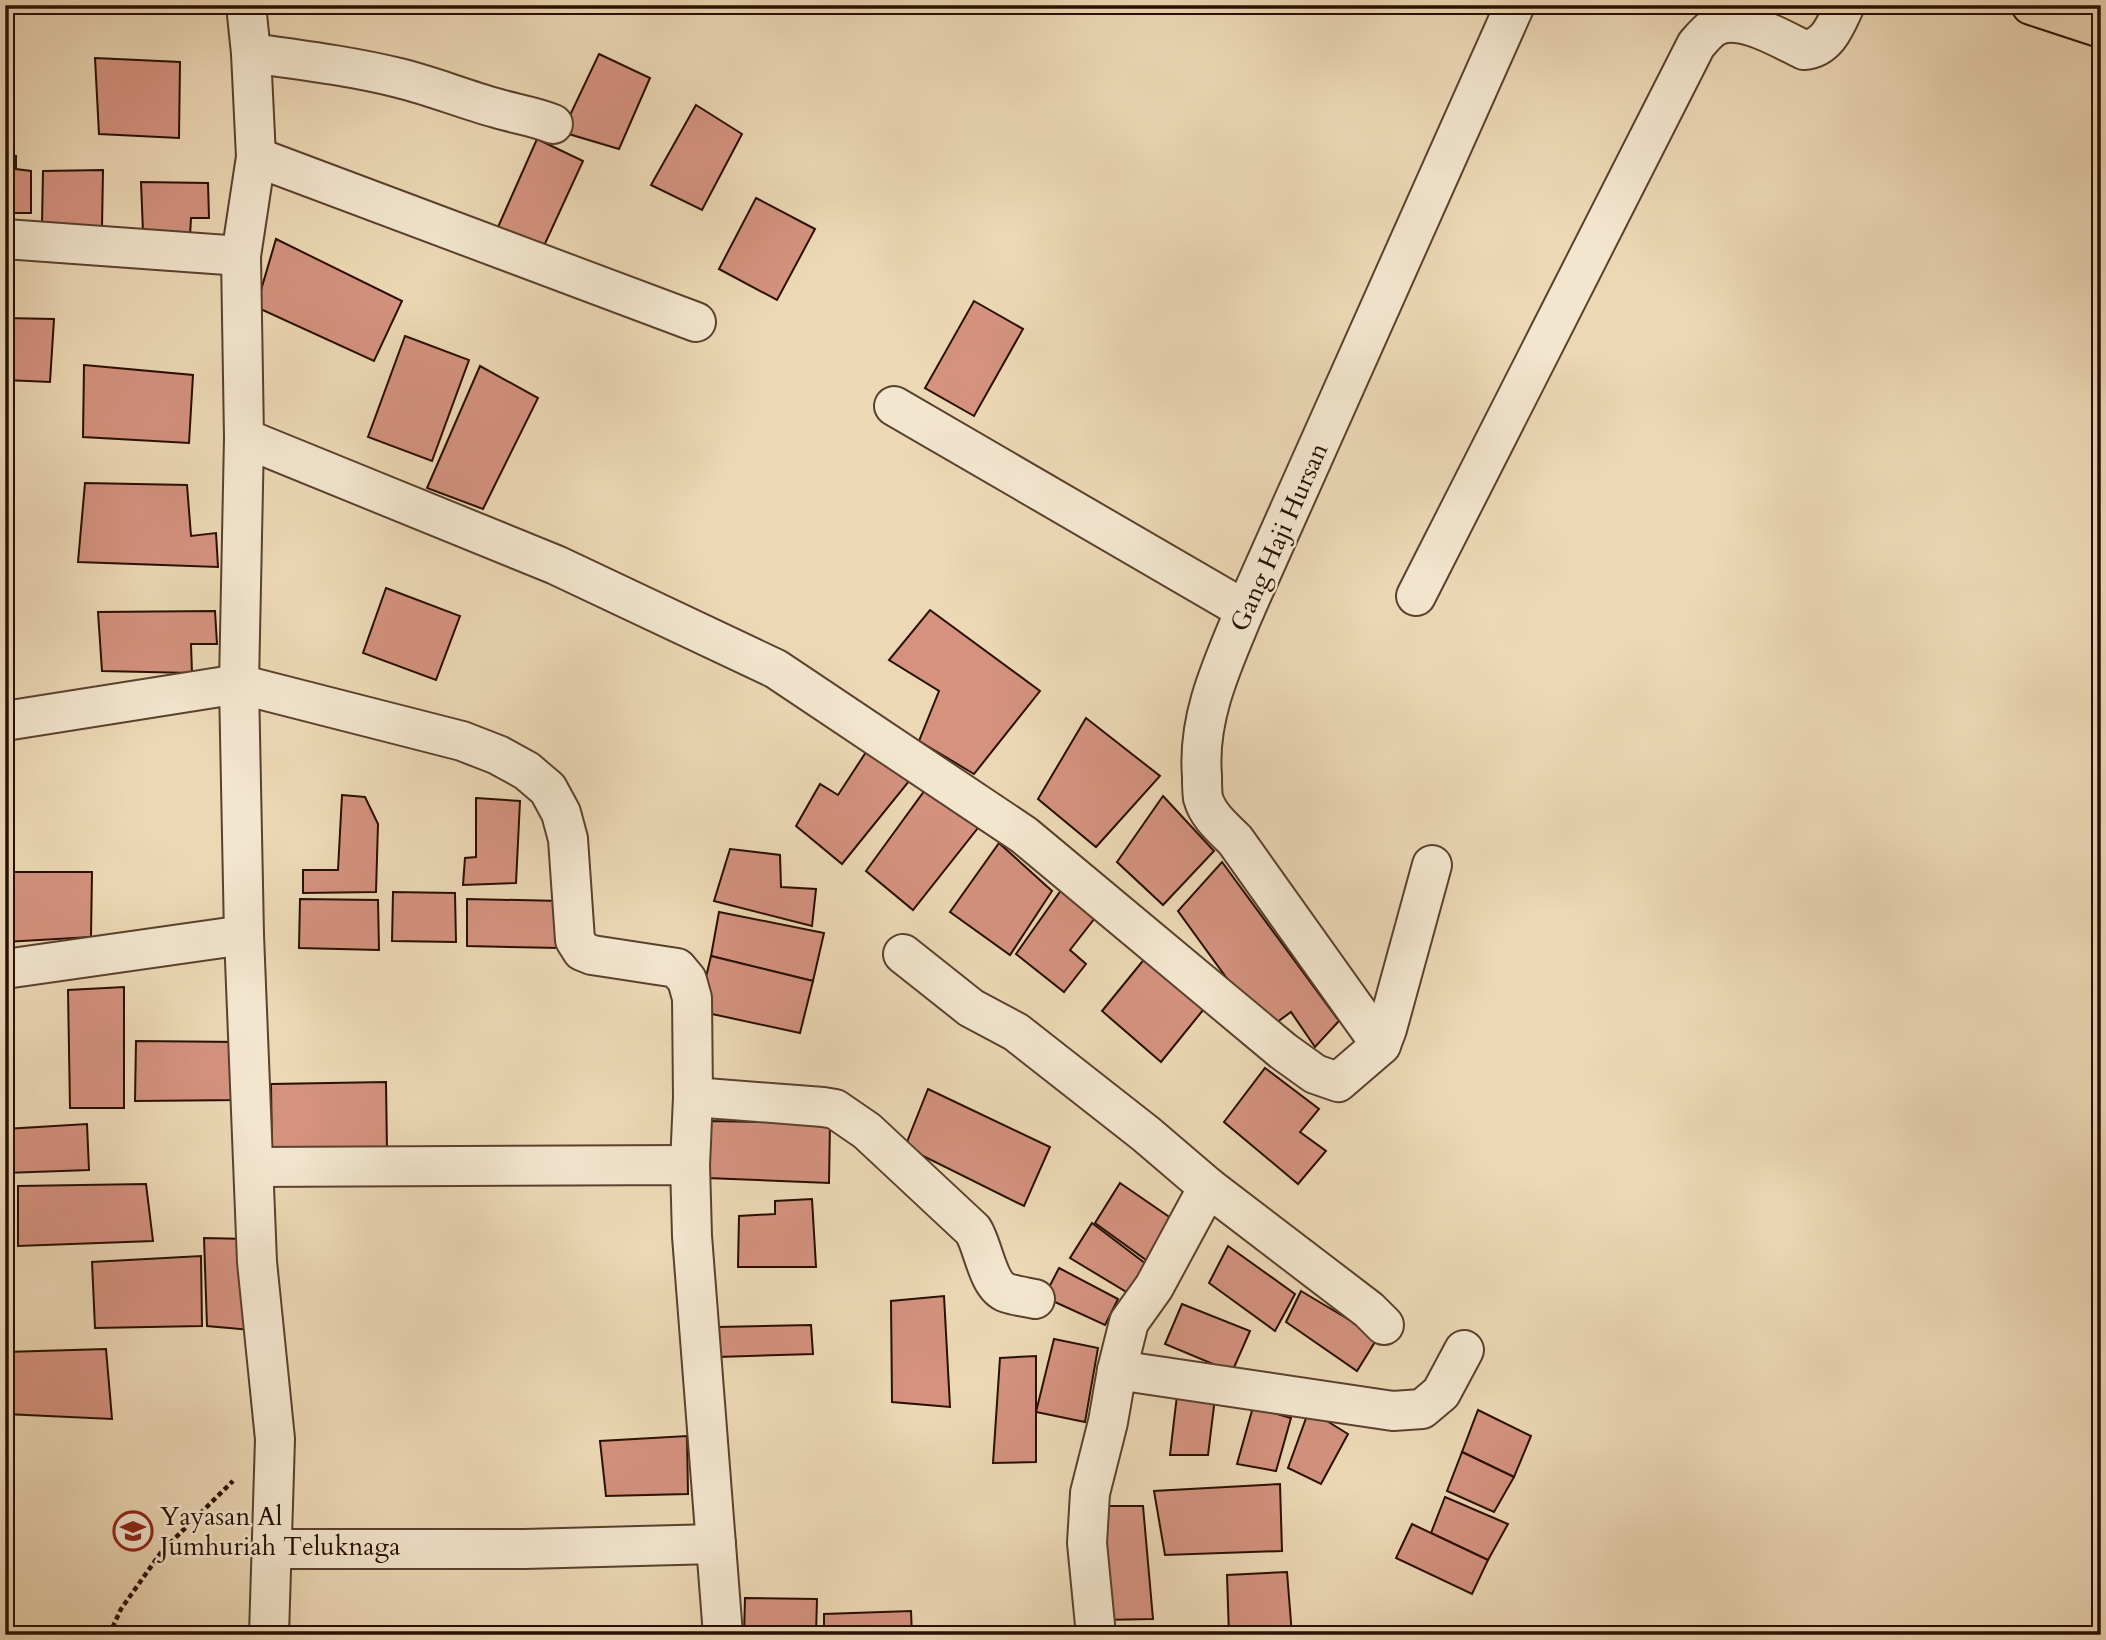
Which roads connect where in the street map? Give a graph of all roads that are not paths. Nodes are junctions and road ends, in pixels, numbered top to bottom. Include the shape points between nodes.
1 (246, 5) edge
2 (1516, 5) edge
3 (1845, 5) edge
4 (2031, 5) edge
5 (2101, 28) edge
6 (251, 54) junction
7 (553, 124) dead end
8 (256, 157) junction
9 (5, 239) edge
10 (242, 256) junction
11 (696, 322) dead end
12 (894, 406) dead end
13 (244, 438) junction
14 (1416, 596) dead end
15 (1245, 610) junction
16 (239, 684) junction
17 (5, 721) edge
18 (1432, 865) dead end
19 (244, 935) junction
20 (903, 954) dead end
21 (5, 969) edge
22 (1381, 1045) junction
23 (693, 1097) junction
24 (690, 1165) junction
25 (254, 1167) junction
26 (1208, 1187) junction
27 (1035, 1299) dead end
28 (1384, 1325) dead end
29 (1464, 1350) dead end
30 (1116, 1370) junction
31 (716, 1544) junction
32 (272, 1549) junction
33 (269, 1635) edge
34 (723, 1635) edge
35 (1096, 1635) edge

1 - 6 street
2 - 15 street, Gang Haji Hursan
3 - 14 street via 1830,36 1813,49 1804,50 1744,23 1728,22 1707,32 1696,45
4 - 5 main road
6 - 7 street via 399,78
6 - 8 street
8 - 10 street
8 - 11 street
9 - 10 street
10 - 13 street
12 - 15 street
13 - 16 street
13 - 22 street via 556,565 776,669 1024,835 1315,1074 1338,1082
15 - 22 street, Gang Haji Hursan via 1209,705 1202,738 1203,799
16 - 17 street
16 - 19 street
16 - 23 street via 462,741 527,771 548,789 568,839 575,940 582,951 677,968 687,980 692,998
18 - 22 street
19 - 21 street
19 - 25 street
20 - 26 street via 971,1008 1016,1032
23 - 24 street
23 - 27 street via 835,1109 867,1131 973,1230 998,1287 1005,1293
24 - 25 street
24 - 31 street
25 - 32 street via 257,1262 275,1439
26 - 28 street
26 - 30 street via 1154,1287 1129,1322
29 - 30 street via 1441,1393 1422,1409 1393,1411
30 - 35 street via 1090,1493 1087,1544
31 - 32 street
31 - 34 street
32 - 33 street

